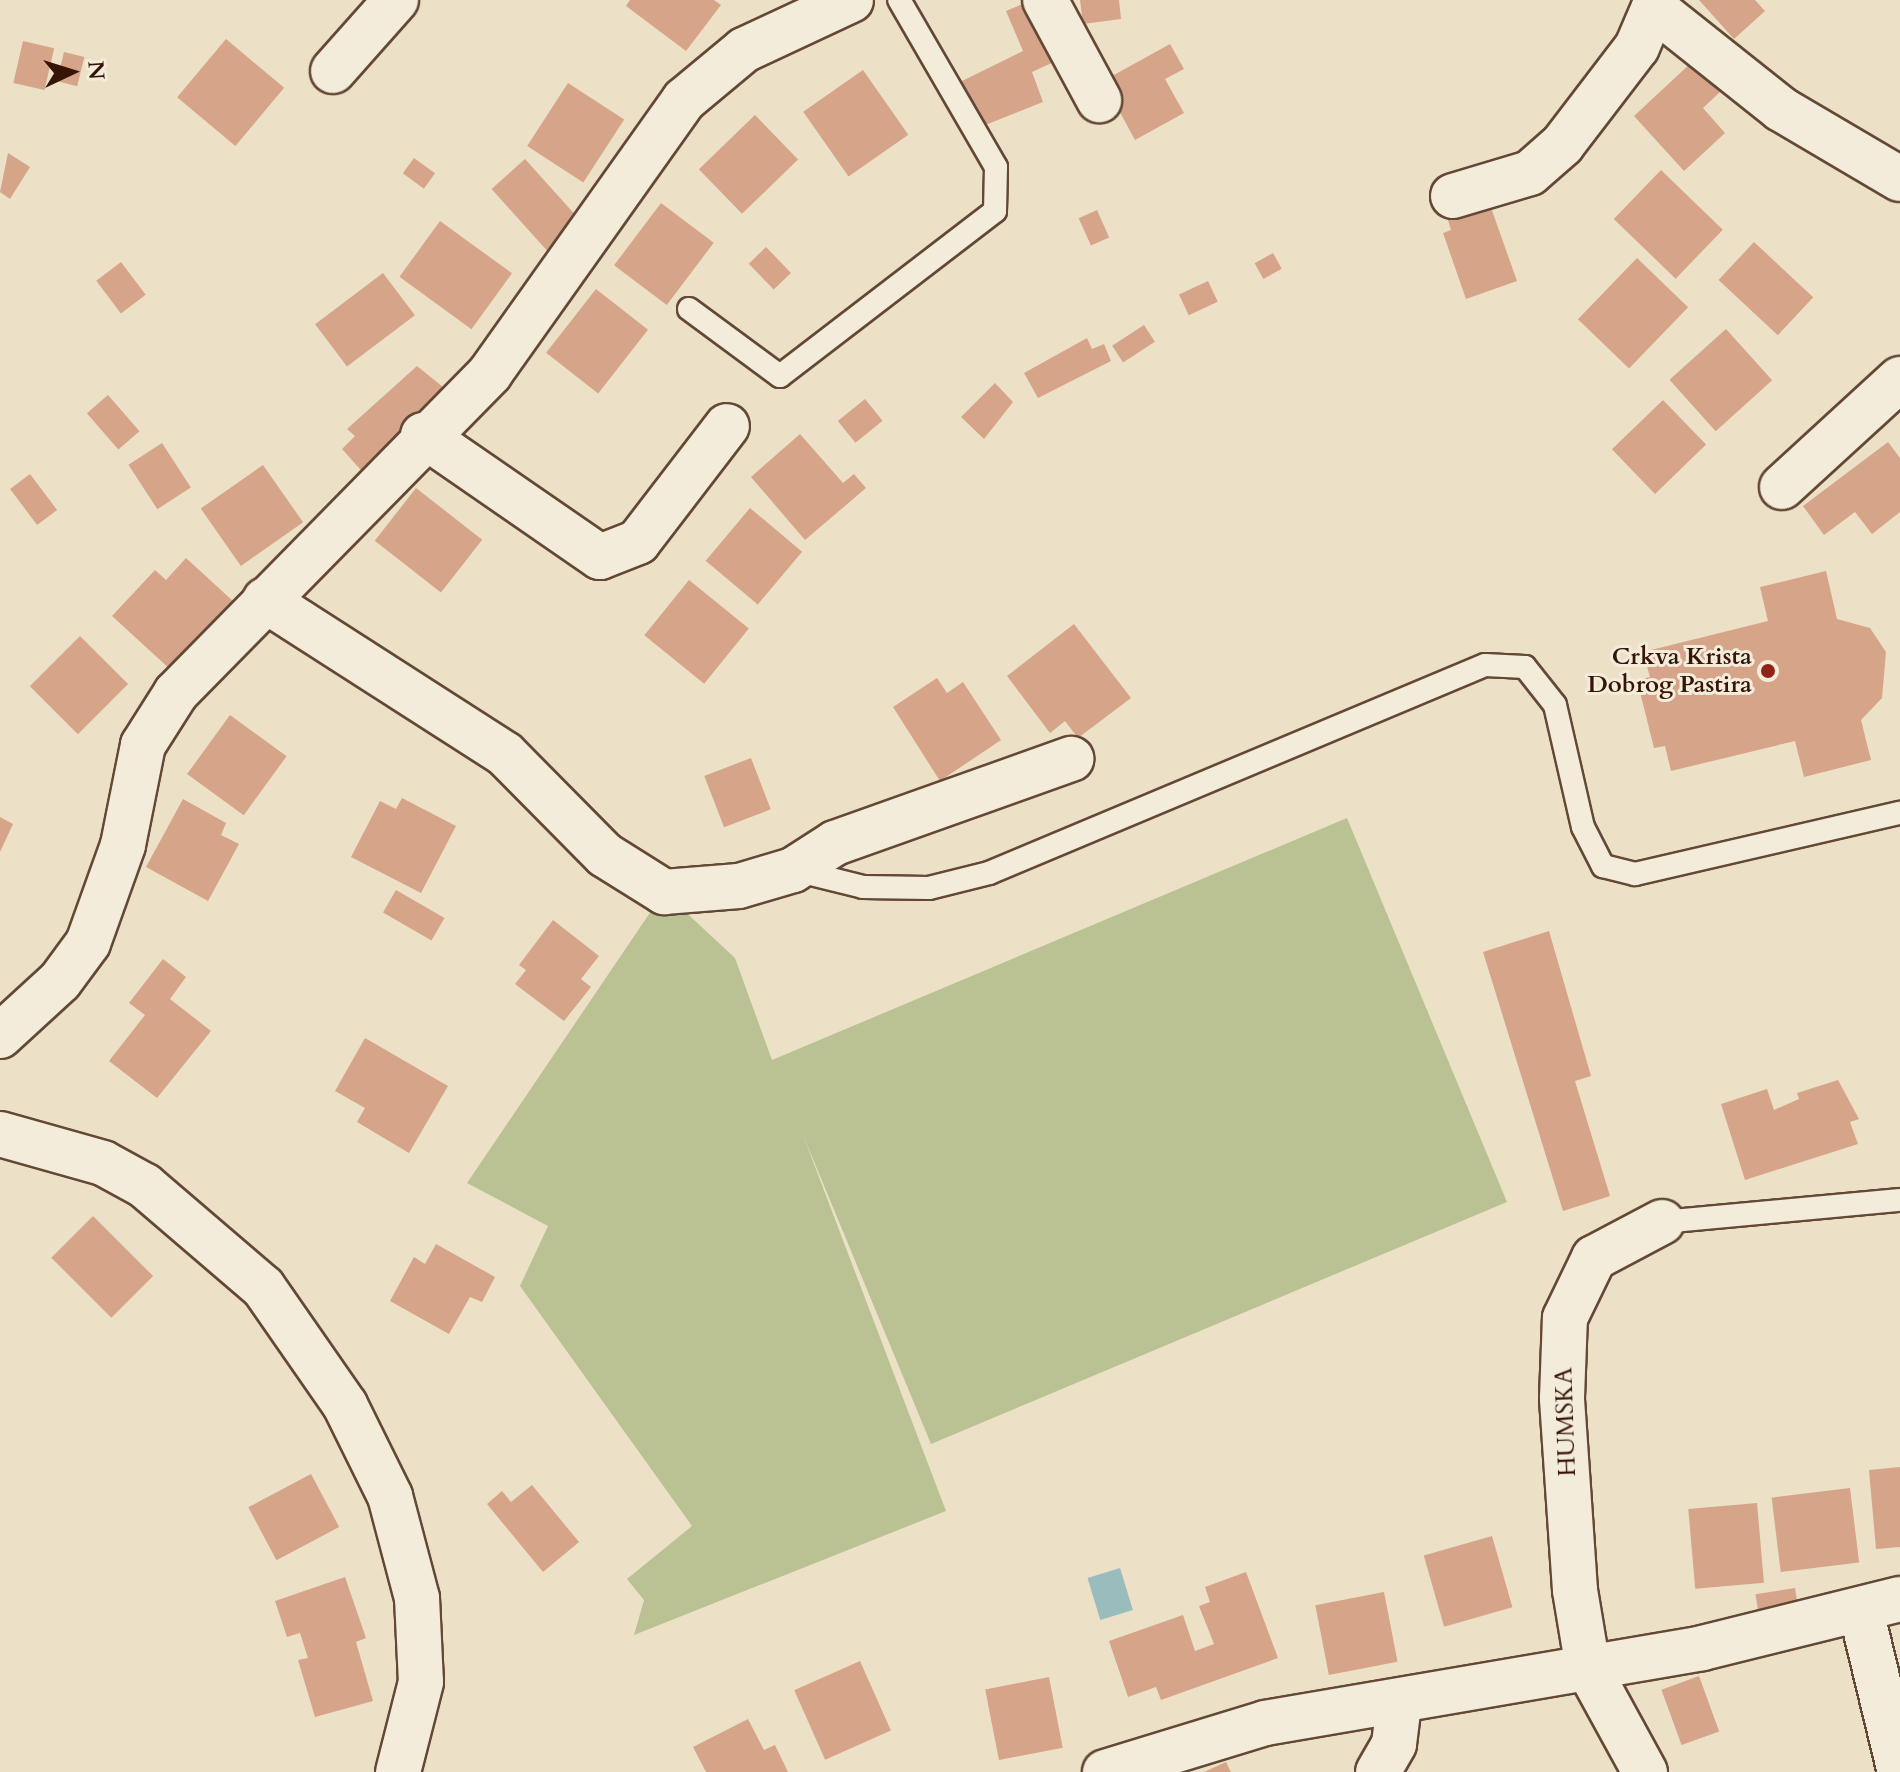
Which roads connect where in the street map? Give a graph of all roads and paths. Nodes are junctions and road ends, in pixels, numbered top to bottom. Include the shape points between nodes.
1 (396, 0) edge
2 (851, 0) edge
3 (899, 0) edge
4 (1045, 0) edge
5 (1656, 4) edge
6 (333, 71) dead end
7 (1099, 100) dead end
8 (1900, 179) edge
9 (1453, 196) dead end
10 (689, 309) dead end
11 (1900, 379) edge
12 (727, 426) dead end
13 (423, 435) junction
14 (1782, 487) dead end
15 (265, 600) junction
16 (1071, 759) dead end
17 (1900, 813) edge
18 (793, 870) junction
19 (0, 1036) edge
20 (0, 1134) edge
21 (1900, 1200) edge
22 (1662, 1222) joint
23 (1880, 1605) edge
24 (1588, 1668) junction
25 (1399, 1704) junction
26 (398, 1772) edge
27 (1105, 1772) edge
28 (1378, 1772) edge
29 (1645, 1772) edge
30 (1900, 1772) edge

1 - 6 street
2 - 13 street via 744,50 684,100 490,373
3 - 10 lane via 996,167 995,211 780,376
4 - 7 street
5 - 8 street via 1781,109
5 - 9 street via 1637,47 1562,145 1530,173
11 - 14 street
12 - 13 street via 638,542 600,557
13 - 15 street
15 - 18 street via 505,754 605,855 664,892 739,886
15 - 19 street via 157,718 88,943 60,981
16 - 18 street via 849,837
17 - 18 lane via 1635,874 1603,866 1583,827 1555,705 1525,667 1485,665 989,873 929,888 863,887
20 - 26 street via 103,1163 145,1186 263,1287 345,1405 390,1496 417,1598 421,1682
21 - 22 lane
22 - 24 street, HUMSKA via 1594,1258 1565,1318 1575,1590
23 - 24 street
23 - 30 street
24 - 25 street
24 - 29 street, HUMSKA
25 - 27 street via 1265,1723
25 - 28 street via 1394,1744

